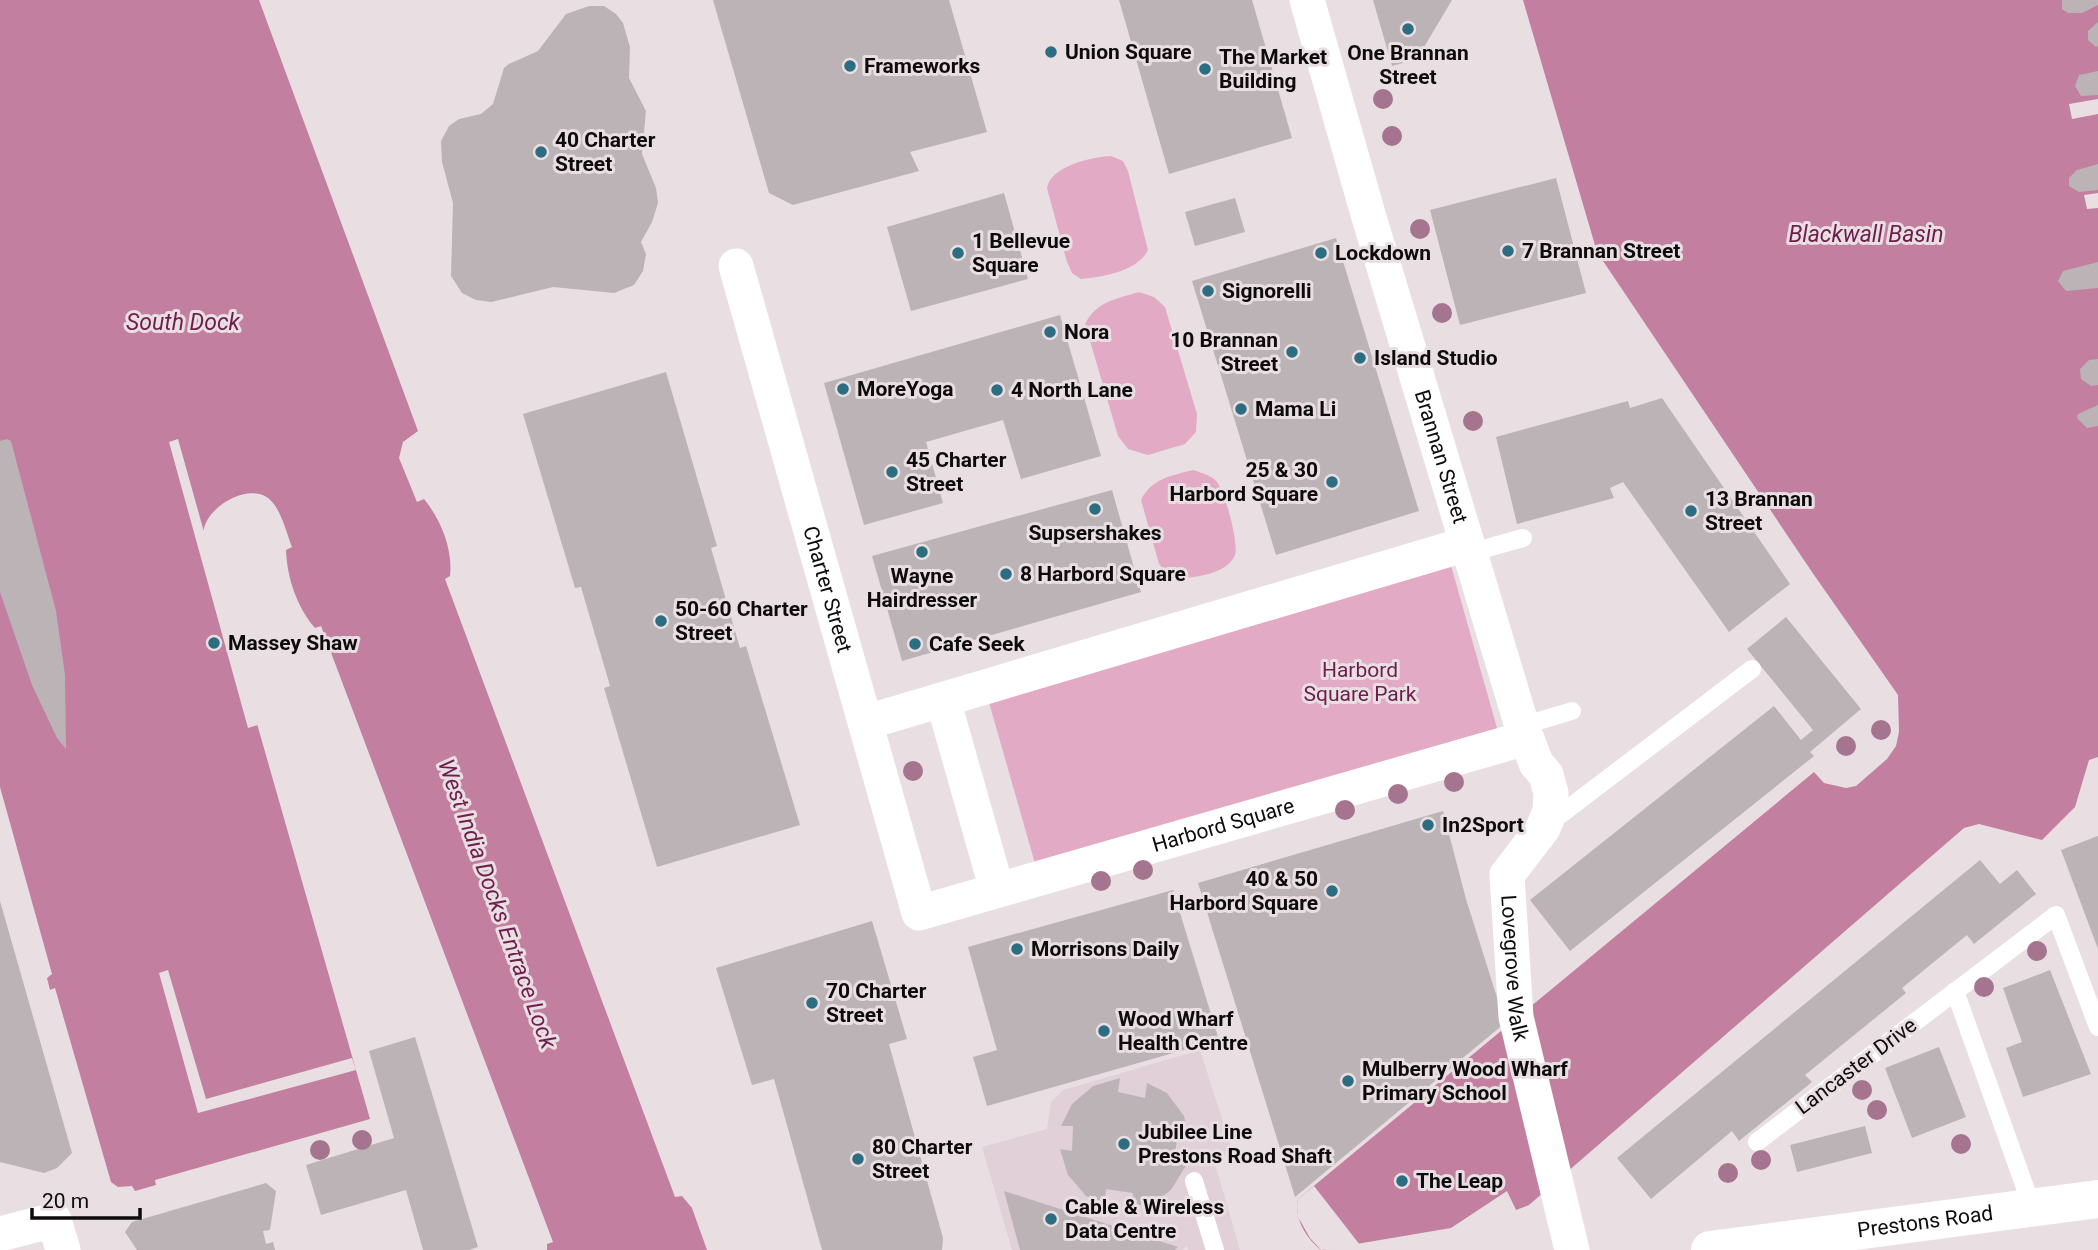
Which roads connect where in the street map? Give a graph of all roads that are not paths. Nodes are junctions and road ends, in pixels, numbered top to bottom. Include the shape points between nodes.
1 (1312, 2) edge
2 (736, 266) dead end
3 (1523, 538) dead end
4 (1468, 549) junction
5 (1752, 669) dead end
6 (943, 700) junction
7 (1572, 711) dead end
8 (867, 722) junction
9 (1524, 732) junction
10 (1543, 828) junction
11 (997, 890) junction
12 (919, 913) joint
13 (1955, 991) junction
14 (2098, 1027) edge
15 (1757, 1142) dead end
16 (1194, 1181) dead end
17 (2098, 1199) edge
18 (2032, 1207) junction
19 (0, 1234) edge
20 (63, 1250) edge
21 (1215, 1250) edge
22 (1572, 1250) edge
23 (1710, 1250) edge

1 - 4 street, Brannan Street
2 - 8 street, Charter Street
3 - 4 lane
4 - 6 street
4 - 9 street, Brannan Street
5 - 10 lane, Lovegrove Walk
6 - 8 street
6 - 11 street
7 - 9 lane
8 - 12 street, Charter Street
9 - 10 street, Brannan Street via 1551,793
9 - 11 street, Harbord Square
10 - 22 street, Lovegrove Walk via 1507,875 1516,1017
11 - 12 street, Harbord Square
13 - 14 lane, Lancaster Drive via 2056,915
13 - 15 lane, Lancaster Drive
13 - 18 lane
16 - 21 lane
17 - 18 main road, Prestons Road
18 - 23 main road, Prestons Road
19 - 20 street via 54,1220

